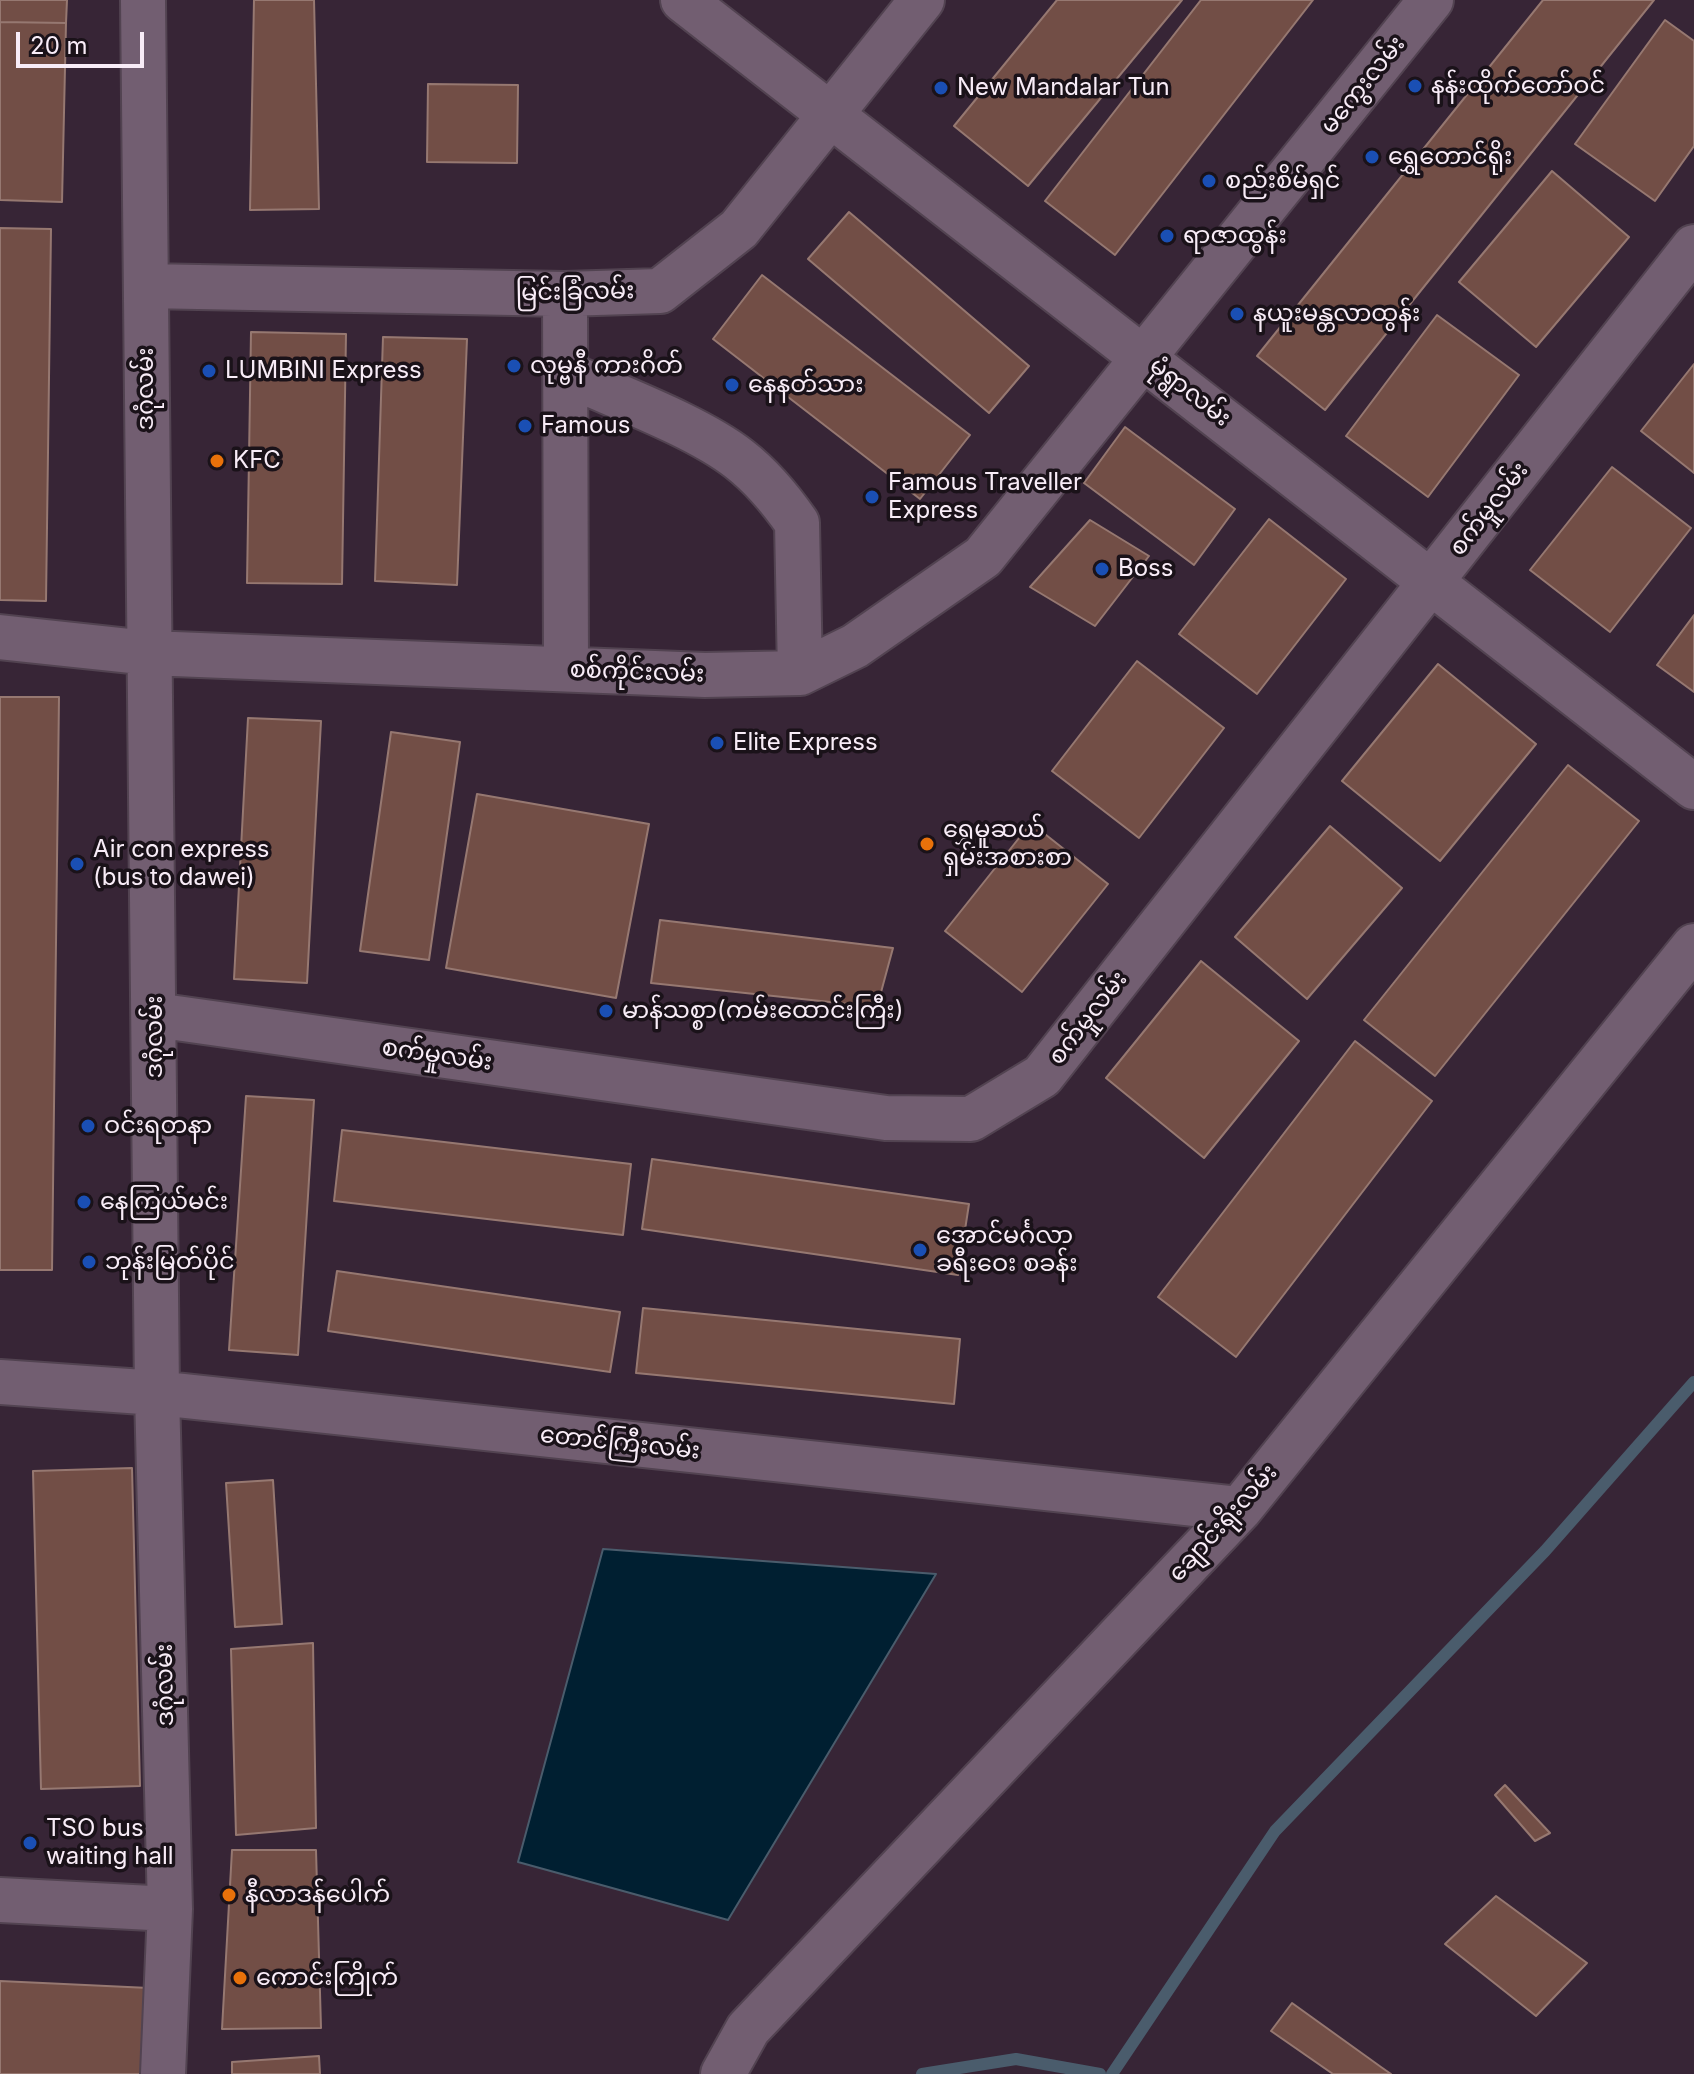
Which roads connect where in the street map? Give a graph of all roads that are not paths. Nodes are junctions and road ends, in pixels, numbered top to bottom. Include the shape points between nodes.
1 (143, 0) edge
2 (683, 0) edge
3 (922, 0) edge
4 (1431, 0) edge
5 (833, 115) junction
6 (1694, 247) edge
7 (146, 286) junction
8 (565, 294) junction
9 (1144, 356) junction
10 (567, 374) junction
11 (1432, 581) junction
12 (0, 637) edge
13 (149, 653) junction
14 (566, 669) junction
15 (800, 673) junction
16 (1694, 787) edge
17 (1694, 946) edge
18 (155, 1015) junction
19 (0, 1382) edge
20 (157, 1393) junction
21 (1240, 1509) junction
22 (0, 1900) edge
23 (170, 1909) junction
24 (163, 2074) edge
25 (723, 2074) edge

1 - 7 lane, ဒဂုံလမ်း
2 - 5 lane, မုံရွာလမ်း
3 - 5 lane, မြင်းခြံလမ်း
4 - 9 lane, မကွေးလမ်း
5 - 8 lane, မြင်းခြံလမ်း via 739,229 660,291
5 - 9 lane, မုံရွာလမ်း via 1012,259
6 - 11 lane, စက်မှုလမ်း
7 - 8 lane, မြင်းခြံလမ်း
7 - 13 lane, ဒဂုံလမ်း
8 - 10 lane
9 - 11 lane, မုံရွာလမ်း
9 - 15 lane, စစ်ကိုင်းလမ်း via 983,557 855,646
10 - 14 lane
10 - 15 lane via 738,458 784,504 797,523
11 - 16 lane, မုံရွာလမ်း
11 - 18 lane, စက်မှုလမ်း via 1042,1076 971,1119 886,1118
12 - 13 lane, စစ်ကိုင်းလမ်း
13 - 14 lane, စစ်ကိုင်းလမ်း
13 - 18 lane, ဒဂုံလမ်း
14 - 15 lane, စစ်ကိုင်းလမ်း
17 - 21 lane, ချောင်းရိုးလမ်း
18 - 20 lane, ဒဂုံလမ်း
19 - 20 lane, တောင်ကြီးလမ်း
20 - 21 lane, တောင်ကြီးလမ်း
20 - 23 lane, ဒဂုံလမ်း
21 - 25 lane, ချောင်းရိုးလမ်း via 748,2029
22 - 23 lane
23 - 24 lane, ဒဂုံလမ်း

